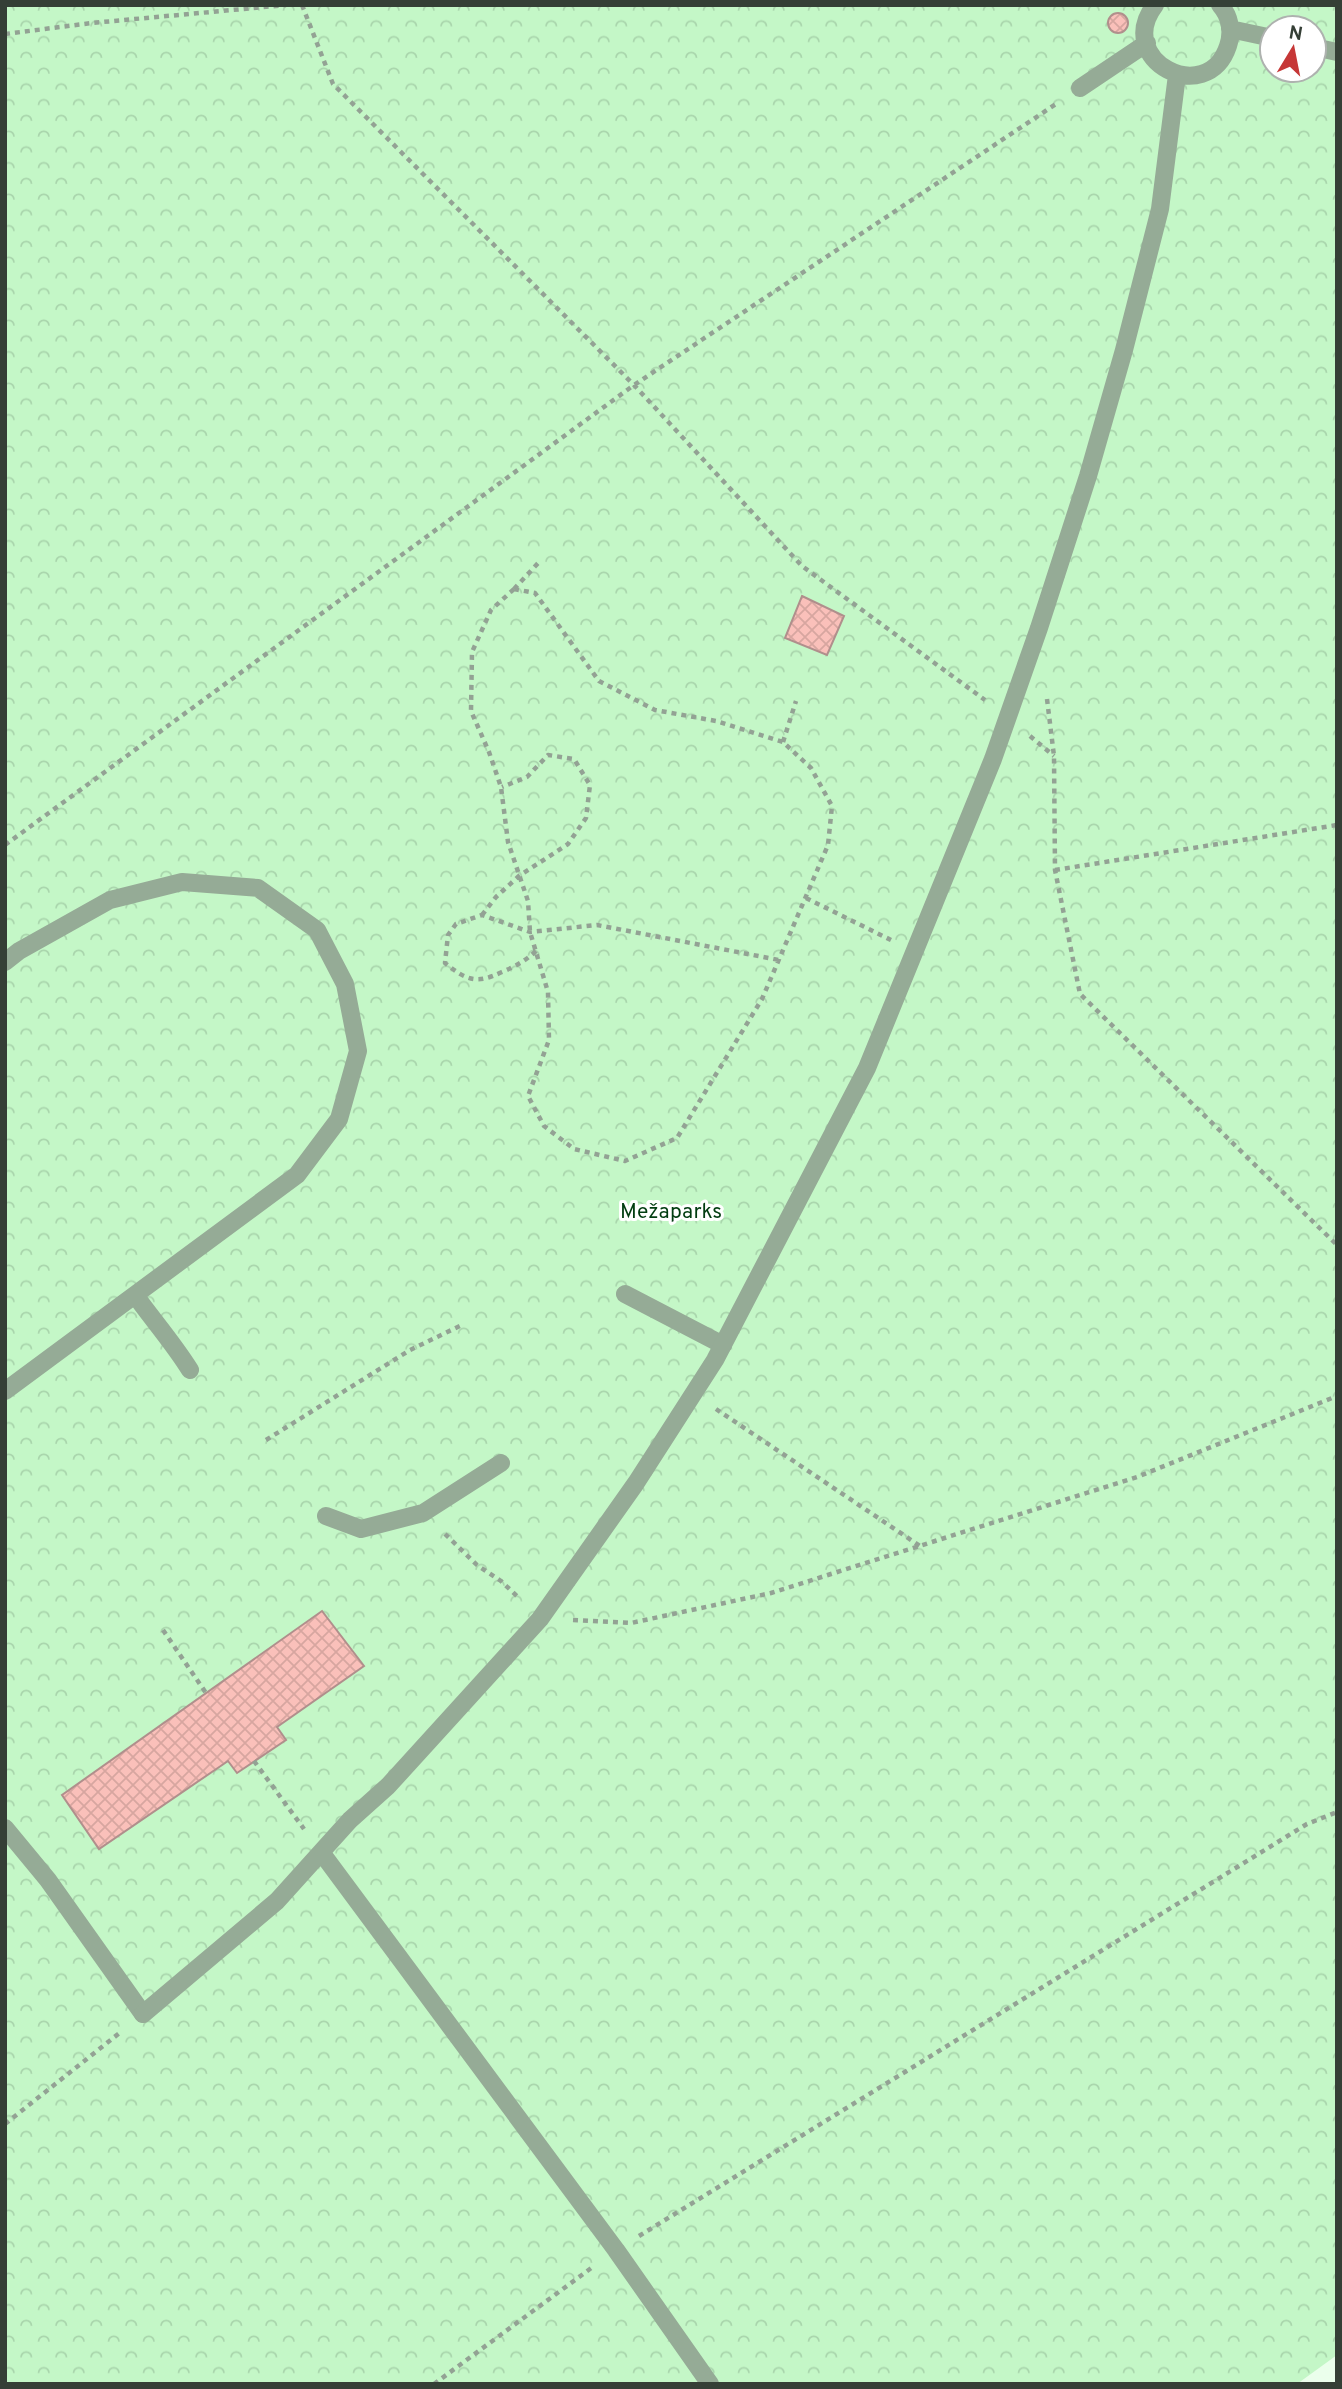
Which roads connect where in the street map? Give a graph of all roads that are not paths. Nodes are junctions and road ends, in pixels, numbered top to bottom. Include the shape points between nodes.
1 (1155, 5) edge
2 (1226, 7) edge
3 (1230, 29) junction
4 (1258, 35) edge
5 (1147, 43) junction
6 (1177, 75) junction
7 (1080, 88) road end
8 (5, 962) edge
9 (625, 1294) dead end
10 (135, 1295) junction
11 (723, 1345) junction
12 (190, 1370) dead end
13 (5, 1391) edge
14 (501, 1463) dead end
15 (326, 1516) dead end
16 (5, 1828) edge
17 (321, 1852) junction
18 (710, 2384) edge

1 - 5 street via 1147,20
2 - 3 street
3 - 4 street
3 - 6 street via 1226,54 1216,65 1191,76
5 - 6 street via 1154,60
5 - 7 street
6 - 11 street via 1160,209 1124,350 1088,476 993,759 867,1068
8 - 10 street via 110,900 182,882 258,888 317,930 345,984 358,1051 339,1119 297,1175
9 - 11 street
10 - 12 street
10 - 13 street
11 - 17 street via 636,1483 540,1619 388,1786
14 - 15 street via 423,1513 361,1529
16 - 17 street via 48,1880 143,2014 277,1901
17 - 18 street

